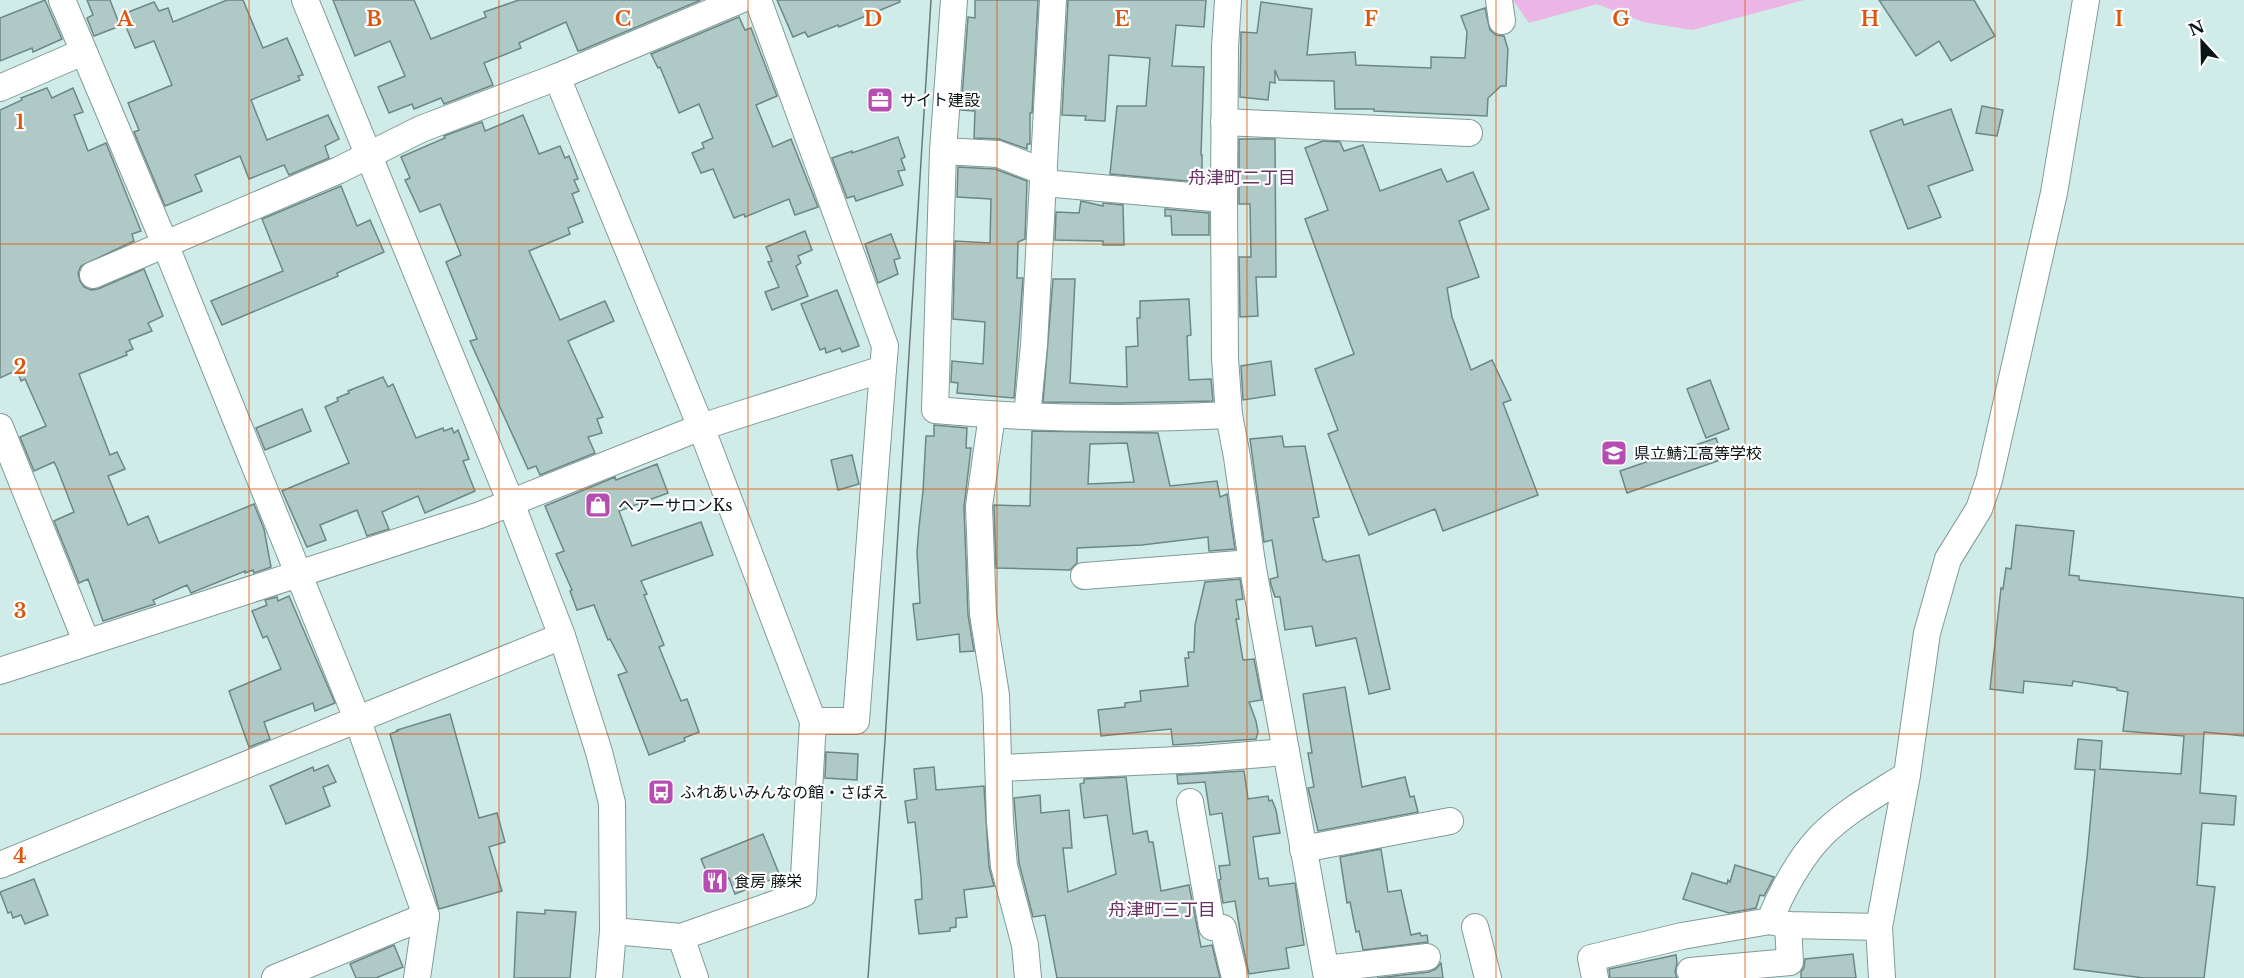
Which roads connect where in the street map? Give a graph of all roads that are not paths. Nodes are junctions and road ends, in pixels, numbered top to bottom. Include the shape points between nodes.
1 (62, 0) edge
2 (306, 0) edge
3 (740, 0) edge
4 (758, 0) edge
5 (954, 0) edge
6 (1053, 0) edge
7 (1228, 0) edge
8 (2086, 0) edge
9 (83, 52) junction
10 (557, 77) junction
11 (0, 88) edge
12 (1224, 122) junction
13 (1469, 133) dead end
14 (944, 151) junction
15 (370, 155) junction
16 (1044, 178) junction
17 (1224, 199) junction
18 (165, 244) junction
19 (93, 275) dead end
20 (883, 369) junction
21 (992, 415) junction
22 (1229, 415) junction
23 (1027, 416) junction
24 (0, 427) edge
25 (701, 427) junction
26 (511, 503) junction
27 (1251, 563) junction
28 (300, 575) junction
29 (1084, 576) dead end
30 (562, 636) junction
31 (87, 641) junction
32 (0, 671) edge
33 (358, 721) junction
34 (813, 721) junction
35 (1286, 752) junction
36 (999, 768) junction
37 (1906, 775) junction
38 (1190, 802) dead end
39 (1450, 821) dead end
40 (1303, 849) junction
41 (0, 865) edge
42 (426, 916) junction
43 (1779, 923) junction
44 (1475, 927) dead end
45 (1879, 927) junction
46 (613, 931) junction
47 (1682, 936) junction
48 (681, 937) junction
49 (1427, 957) dead end
50 (1326, 974) edge
51 (1691, 974) edge
52 (274, 978) edge
53 (417, 978) edge
54 (609, 978) edge
55 (695, 978) edge
56 (1028, 978) edge
57 (1235, 978) edge
58 (1488, 978) edge
59 (1595, 978) edge
60 (1882, 978) edge

1 - 9 street
2 - 15 street
3 - 10 street
4 - 20 street via 885,346
5 - 14 street
6 - 16 street
7 - 12 street
8 - 37 street via 2054,193 1989,480 1979,508 1948,559 1927,633
9 - 11 street
9 - 18 street
10 - 15 street via 421,129
10 - 25 street
12 - 13 street
12 - 17 street
14 - 16 street via 998,154
14 - 21 street via 935,410
15 - 18 street
15 - 26 street
16 - 17 street
16 - 23 street
17 - 22 street
18 - 19 street
18 - 28 street
20 - 25 street
20 - 34 street via 856,721
21 - 23 street
21 - 36 street via 979,506 980,560 983,614 996,695
22 - 23 street
22 - 27 street
24 - 31 street
25 - 26 street
25 - 34 street
26 - 28 street
26 - 30 street
27 - 29 street
27 - 35 street
28 - 31 street
28 - 33 street
30 - 33 street
30 - 46 street via 612,803
31 - 32 street
33 - 41 street
33 - 42 street
34 - 48 street via 803,894
35 - 36 street
35 - 40 street
36 - 56 street via 1004,866 1025,945
37 - 43 street via 1857,806 1819,838 1781,892
37 - 45 street
38 - 57 street via 1202,929 1223,928
39 - 40 street
40 - 50 street
42 - 52 street
42 - 53 street
43 - 45 street
43 - 47 street
43 - 51 street via 1790,963
44 - 58 street
45 - 60 street
46 - 48 street
46 - 54 street
47 - 51 street
47 - 59 street via 1592,958
48 - 55 street
49 - 50 street

